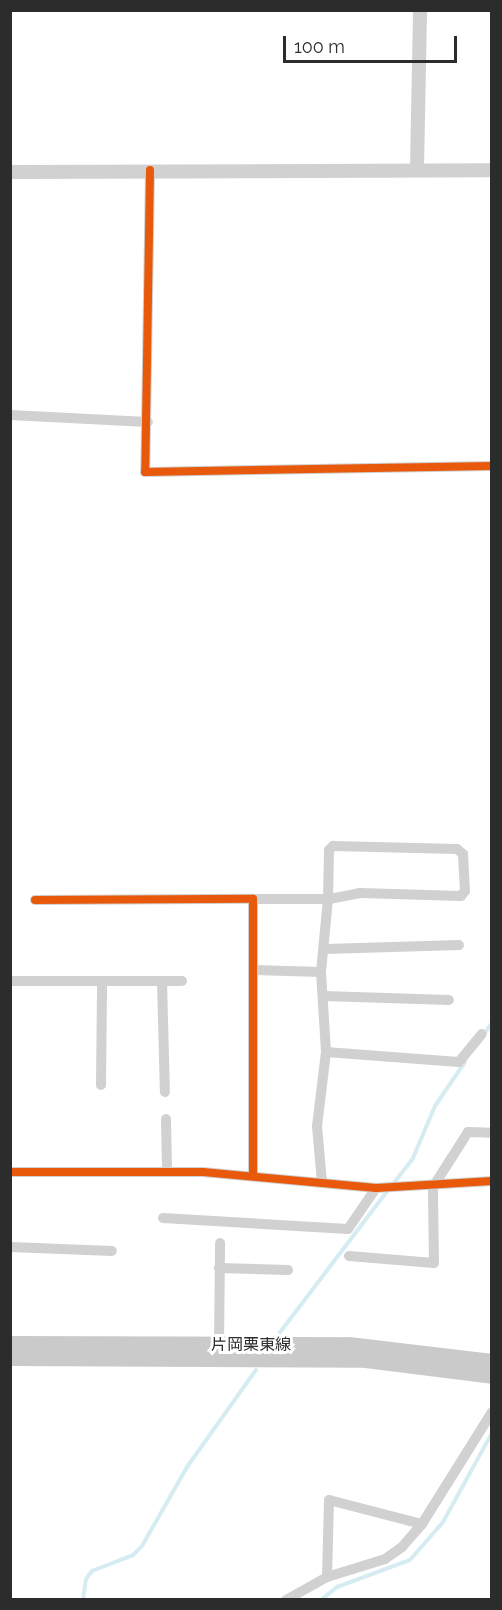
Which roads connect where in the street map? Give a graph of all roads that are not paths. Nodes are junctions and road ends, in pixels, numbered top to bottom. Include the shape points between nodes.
1 (420, 10) edge
2 (150, 170) junction
3 (417, 170) junction
4 (492, 170) edge
5 (10, 172) edge
6 (10, 415) edge
7 (148, 422) junction
8 (492, 466) edge
9 (328, 898) junction
10 (253, 899) junction
11 (35, 900) dead end
12 (459, 945) dead end
13 (327, 948) junction
14 (253, 970) junction
15 (321, 972) junction
16 (10, 981) edge
17 (102, 981) junction
18 (162, 981) junction
19 (182, 981) dead end
20 (323, 996) junction
21 (449, 1000) dead end
22 (482, 1034) dead end
23 (326, 1052) junction
24 (101, 1085) dead end
25 (165, 1092) dead end
26 (166, 1119) dead end
27 (492, 1133) edge
28 (10, 1172) edge
29 (167, 1172) junction
30 (253, 1176) junction
31 (492, 1181) edge
32 (322, 1182) junction
33 (433, 1187) junction
34 (380, 1188) junction
35 (163, 1218) dead end
36 (220, 1243) dead end
37 (10, 1247) edge
38 (112, 1251) dead end
39 (349, 1256) dead end
40 (219, 1268) junction
41 (288, 1270) dead end
42 (10, 1344) edge
43 (219, 1345) junction
44 (10, 1358) edge
45 (492, 1362) edge
46 (492, 1376) edge
47 (492, 1412) edge
48 (422, 1524) junction
49 (327, 1576) junction
50 (304, 1594) edge
51 (286, 1599) edge

1 - 3 street
2 - 3 street
2 - 5 street
2 - 7 street
3 - 4 street
6 - 7 street
7 - 8 street via 145,472
9 - 9 street via 329,850 333,846 457,849 463,854 465,891 461,896 360,893
9 - 10 street
9 - 13 street
10 - 11 street
10 - 14 street
12 - 13 street
13 - 15 street
14 - 15 street
14 - 30 street
15 - 20 street
16 - 17 street
17 - 18 street
17 - 24 street
18 - 19 street
18 - 25 street
20 - 21 street
20 - 23 street
22 - 23 street via 459,1062
23 - 32 street via 317,1126
26 - 29 street
27 - 33 street via 468,1132
28 - 29 street
29 - 30 street
30 - 32 street
31 - 33 street
32 - 34 street
33 - 34 street
33 - 39 street via 434,1263
34 - 35 street via 348,1229
36 - 40 street
37 - 38 street
40 - 41 street
40 - 43 street
42 - 43 main road, 片岡栗東線
43 - 45 main road, 片岡栗東線 via 349,1345
44 - 46 main road, 片岡栗東線 via 366,1360
47 - 48 street
48 - 49 street via 385,1559
48 - 49 street via 329,1500
49 - 50 street
50 - 51 street

